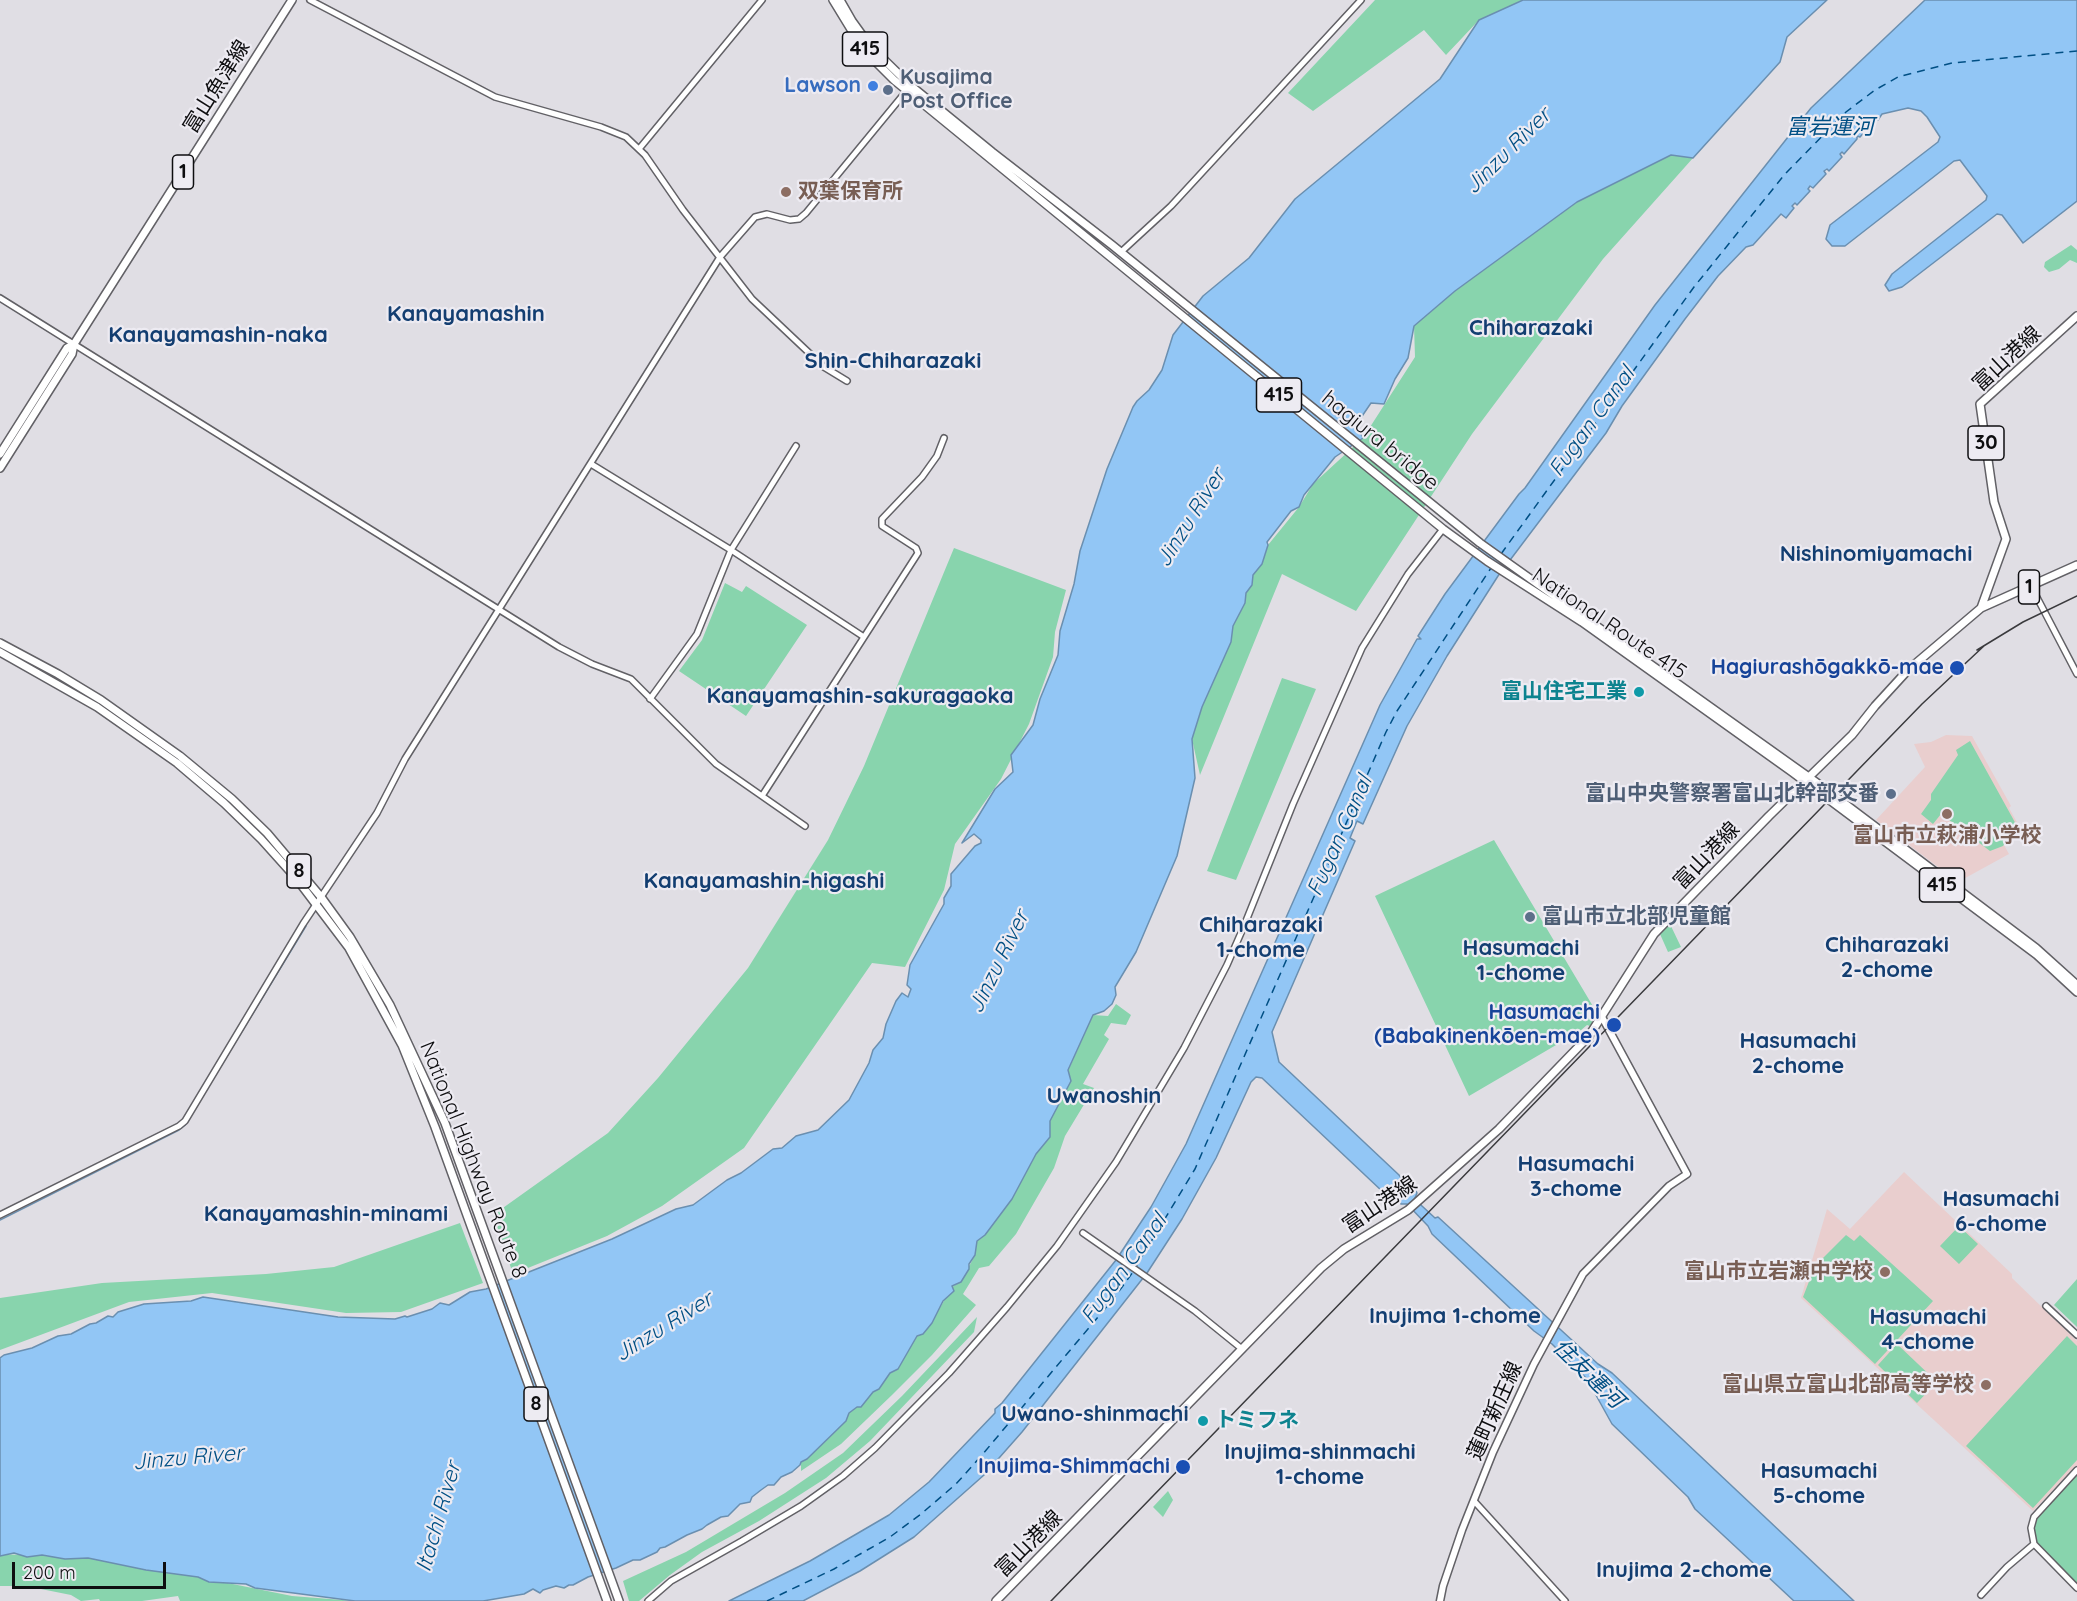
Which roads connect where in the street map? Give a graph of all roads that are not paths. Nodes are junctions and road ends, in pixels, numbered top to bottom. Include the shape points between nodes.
1 (292, 0) edge
2 (310, 0) edge
3 (762, 0) edge
4 (833, 0) edge
5 (840, 0) edge
6 (1361, 0) edge
7 (909, 88) junction
8 (639, 149) junction
9 (1032, 189) junction
10 (1121, 252) junction
11 (720, 257) junction
12 (0, 298) edge
13 (2077, 316) edge
14 (74, 344) junction
15 (848, 381) dead end
16 (944, 438) dead end
17 (796, 446) dead end
18 (0, 454) edge
19 (591, 464) junction
20 (0, 468) edge
21 (1444, 514) joint
22 (1440, 526) junction
23 (731, 550) junction
24 (2077, 565) edge
25 (2031, 586) junction
26 (1981, 608) junction
27 (499, 609) junction
28 (864, 637) junction
29 (0, 643) edge
30 (0, 652) edge
31 (2077, 674) edge
32 (650, 699) junction
33 (1807, 780) junction
34 (762, 796) junction
35 (805, 826) dead end
36 (319, 900) junction
37 (2077, 985) edge
38 (2077, 992) edge
39 (1602, 1017) junction
40 (0, 1215) edge
41 (1083, 1233) dead end
42 (2046, 1306) dead end
43 (2077, 1335) edge
44 (1242, 1349) junction
45 (2077, 1470) edge
46 (1474, 1501) junction
47 (2034, 1544) junction
48 (2077, 1588) edge
49 (1982, 1595) dead end
50 (607, 1601) edge
51 (619, 1601) edge
52 (648, 1601) edge
53 (996, 1601) edge
54 (1440, 1601) edge
55 (1565, 1601) edge

1 - 14 main road, 富山魚津線 / 1
2 - 8 street via 495,97 618,133
3 - 8 street
4 - 7 main road, 415 via 869,55
5 - 7 main road, 415 via 870,46
6 - 10 street via 1170,207
7 - 9 main road, 415
7 - 11 street via 806,213 789,220 767,214 755,217
8 - 11 street
9 - 10 main road, 415
9 - 22 main road, hagiura bridge / 415 via 1106,255
10 - 21 main road, hagiura bridge / 415
11 - 15 street via 777,325 824,367
11 - 19 street
12 - 14 street
13 - 26 main road, 富山港線 / 30 via 1980,404 1994,502 2006,539
14 - 18 main road, 富山魚津線 / 1 via 67,348
14 - 20 main road, 富山魚津線 / 1 via 72,354
14 - 27 street
16 - 28 street via 922,477 882,519 882,526 918,553
17 - 23 street
19 - 23 street
19 - 27 street
21 - 33 main road, National Route 415 / 415
22 - 33 main road, National Route 415 / 415
22 - 52 street via 1362,648 1244,926 1184,1048 1116,1162 1057,1246 949,1373 875,1449 801,1506 671,1581
23 - 28 street
23 - 32 street via 697,634
24 - 25 main road, 1
25 - 26 main road, 1
25 - 31 street
26 - 33 main road, 富山港線 / 1 via 1908,670
27 - 32 street via 581,659 631,679
27 - 36 street via 405,759 377,813
28 - 34 street
29 - 36 main road, National Highway Route 8 / 8 via 100,700 180,756 267,833
30 - 36 main road, National Highway Route 8 / 8 via 97,707 177,763 224,803
32 - 34 street via 716,764
33 - 37 main road, National Route 415 / 415 via 2036,948
33 - 38 main road, National Route 415 / 415 via 2037,955
33 - 39 main road, 富山港線 via 1654,934
34 - 35 street
36 - 40 street via 185,1122
36 - 50 main road, National Highway Route 8 / 8 via 402,1045 465,1207
36 - 51 main road, National Highway Route 8 / 8 via 350,937 390,1005 445,1124
39 - 44 main road, 富山港線 via 1589,1036 1499,1129 1408,1210 1331,1258
39 - 46 main road, 蓮町新庄線 via 1687,1174 1670,1186 1582,1274 1518,1397
41 - 44 street
42 - 43 street
44 - 53 main road, 富山港線
45 - 47 street via 2034,1517
46 - 54 main road, 蓮町新庄線
46 - 55 street
47 - 48 street
47 - 49 street

